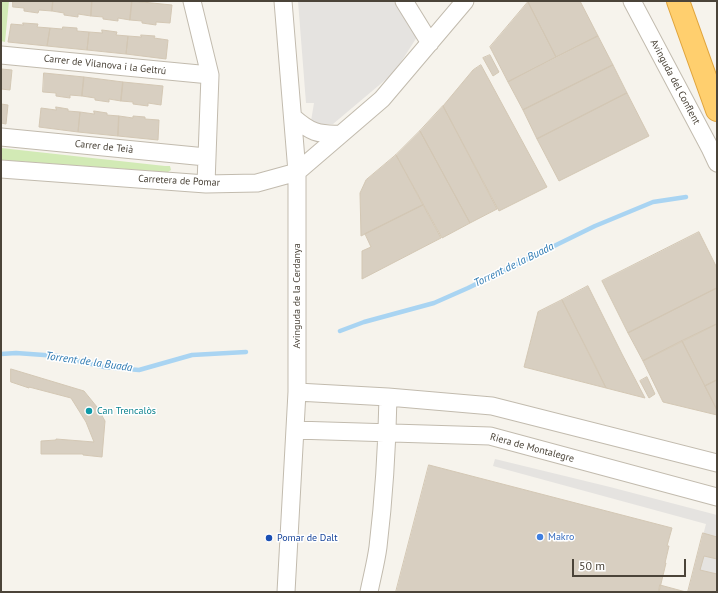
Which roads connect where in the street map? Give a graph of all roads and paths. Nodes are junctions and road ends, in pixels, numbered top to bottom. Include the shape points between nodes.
1 (192, 1) edge
2 (283, 1) edge
3 (404, 1) edge
4 (465, 1) edge
5 (632, 1) edge
6 (678, 1) edge
7 (430, 42) junction
8 (1, 55) edge
9 (210, 75) junction
10 (717, 110) edge
11 (293, 117) junction
12 (341, 134) junction
13 (1, 137) edge
14 (206, 157) junction
15 (717, 163) edge
16 (1, 169) edge
17 (297, 172) junction
18 (206, 184) junction
19 (297, 392) junction
20 (388, 397) junction
21 (295, 430) junction
22 (387, 432) junction
23 (717, 462) edge
24 (717, 497) edge
25 (286, 592) edge
26 (369, 592) edge

1 - 9 street
2 - 11 street, Avinguda de la Cerdanya
3 - 7 street
4 - 7 street, Carretera de Pomar
5 - 15 street, Avinguda del Conflent
6 - 10 highway
7 - 12 street, Carretera de Pomar via 382,99
8 - 9 street, Carrer de Vilanova i la Geltrú
9 - 14 street
11 - 12 street via 319,134
11 - 17 street, Avinguda de la Cerdanya
12 - 17 street, Carretera de Pomar
13 - 14 street, Carrer de Teià
14 - 18 street
16 - 18 street, Carretera de Pomar
17 - 18 street, Carretera de Pomar via 257,183
17 - 19 street, Avinguda de la Cerdanya
19 - 20 street
19 - 21 street, Avinguda de la Cerdanya
20 - 22 street
20 - 23 street via 492,406
21 - 22 street, Riera de Montalegre
21 - 25 street, Avinguda de la Cerdanya
22 - 24 street, Riera de Montalegre via 490,436
22 - 26 street via 378,548

